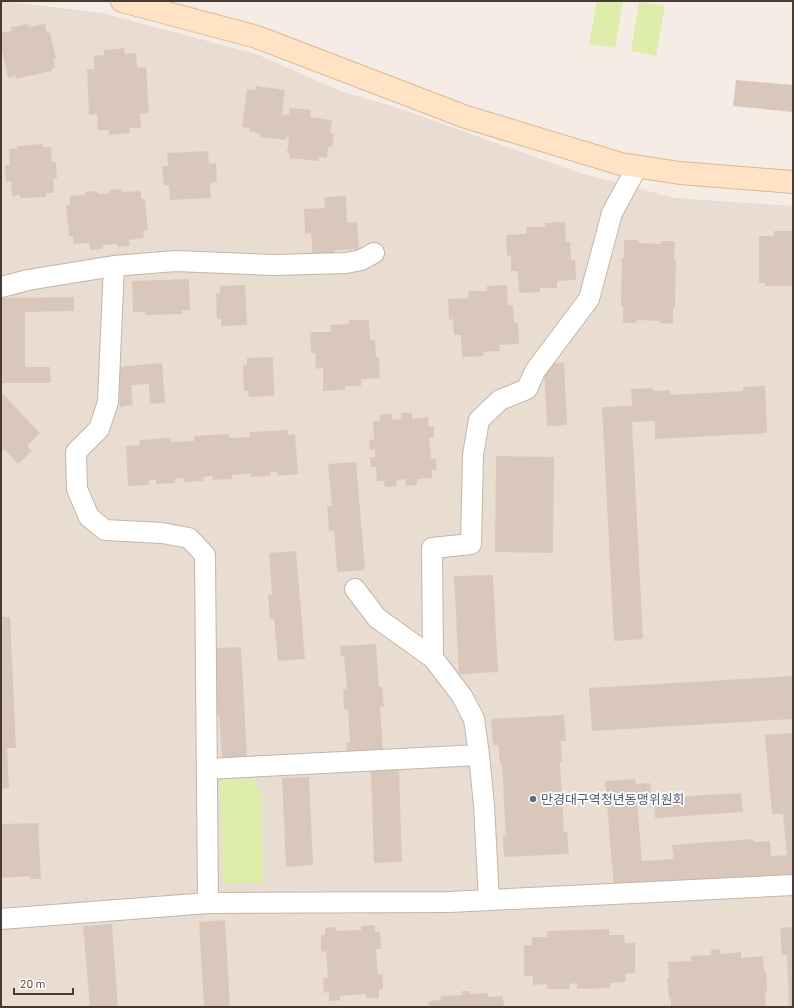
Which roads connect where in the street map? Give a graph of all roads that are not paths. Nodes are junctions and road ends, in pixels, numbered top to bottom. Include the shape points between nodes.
1 (122, 1) edge
2 (637, 167) junction
3 (793, 182) edge
4 (374, 253) dead end
5 (114, 266) junction
6 (1, 287) edge
7 (355, 589) dead end
8 (433, 658) junction
9 (479, 755) junction
10 (207, 769) junction
11 (793, 885) edge
12 (489, 900) junction
13 (208, 903) junction
14 (1, 919) edge

1 - 2 street via 257,37 466,117
2 - 3 street
2 - 8 street via 612,213 589,299 535,371 527,389 500,400 479,420 473,455 471,544 432,548
4 - 5 street via 361,260 346,263 275,265 175,261
5 - 6 street
5 - 10 street via 108,402 98,429 76,452 77,489 89,517 105,530 162,533 189,538 204,555
7 - 8 street via 377,618
8 - 9 street via 462,696 474,719
9 - 10 street
9 - 12 street
10 - 13 street
11 - 12 street
12 - 13 street
13 - 14 street

